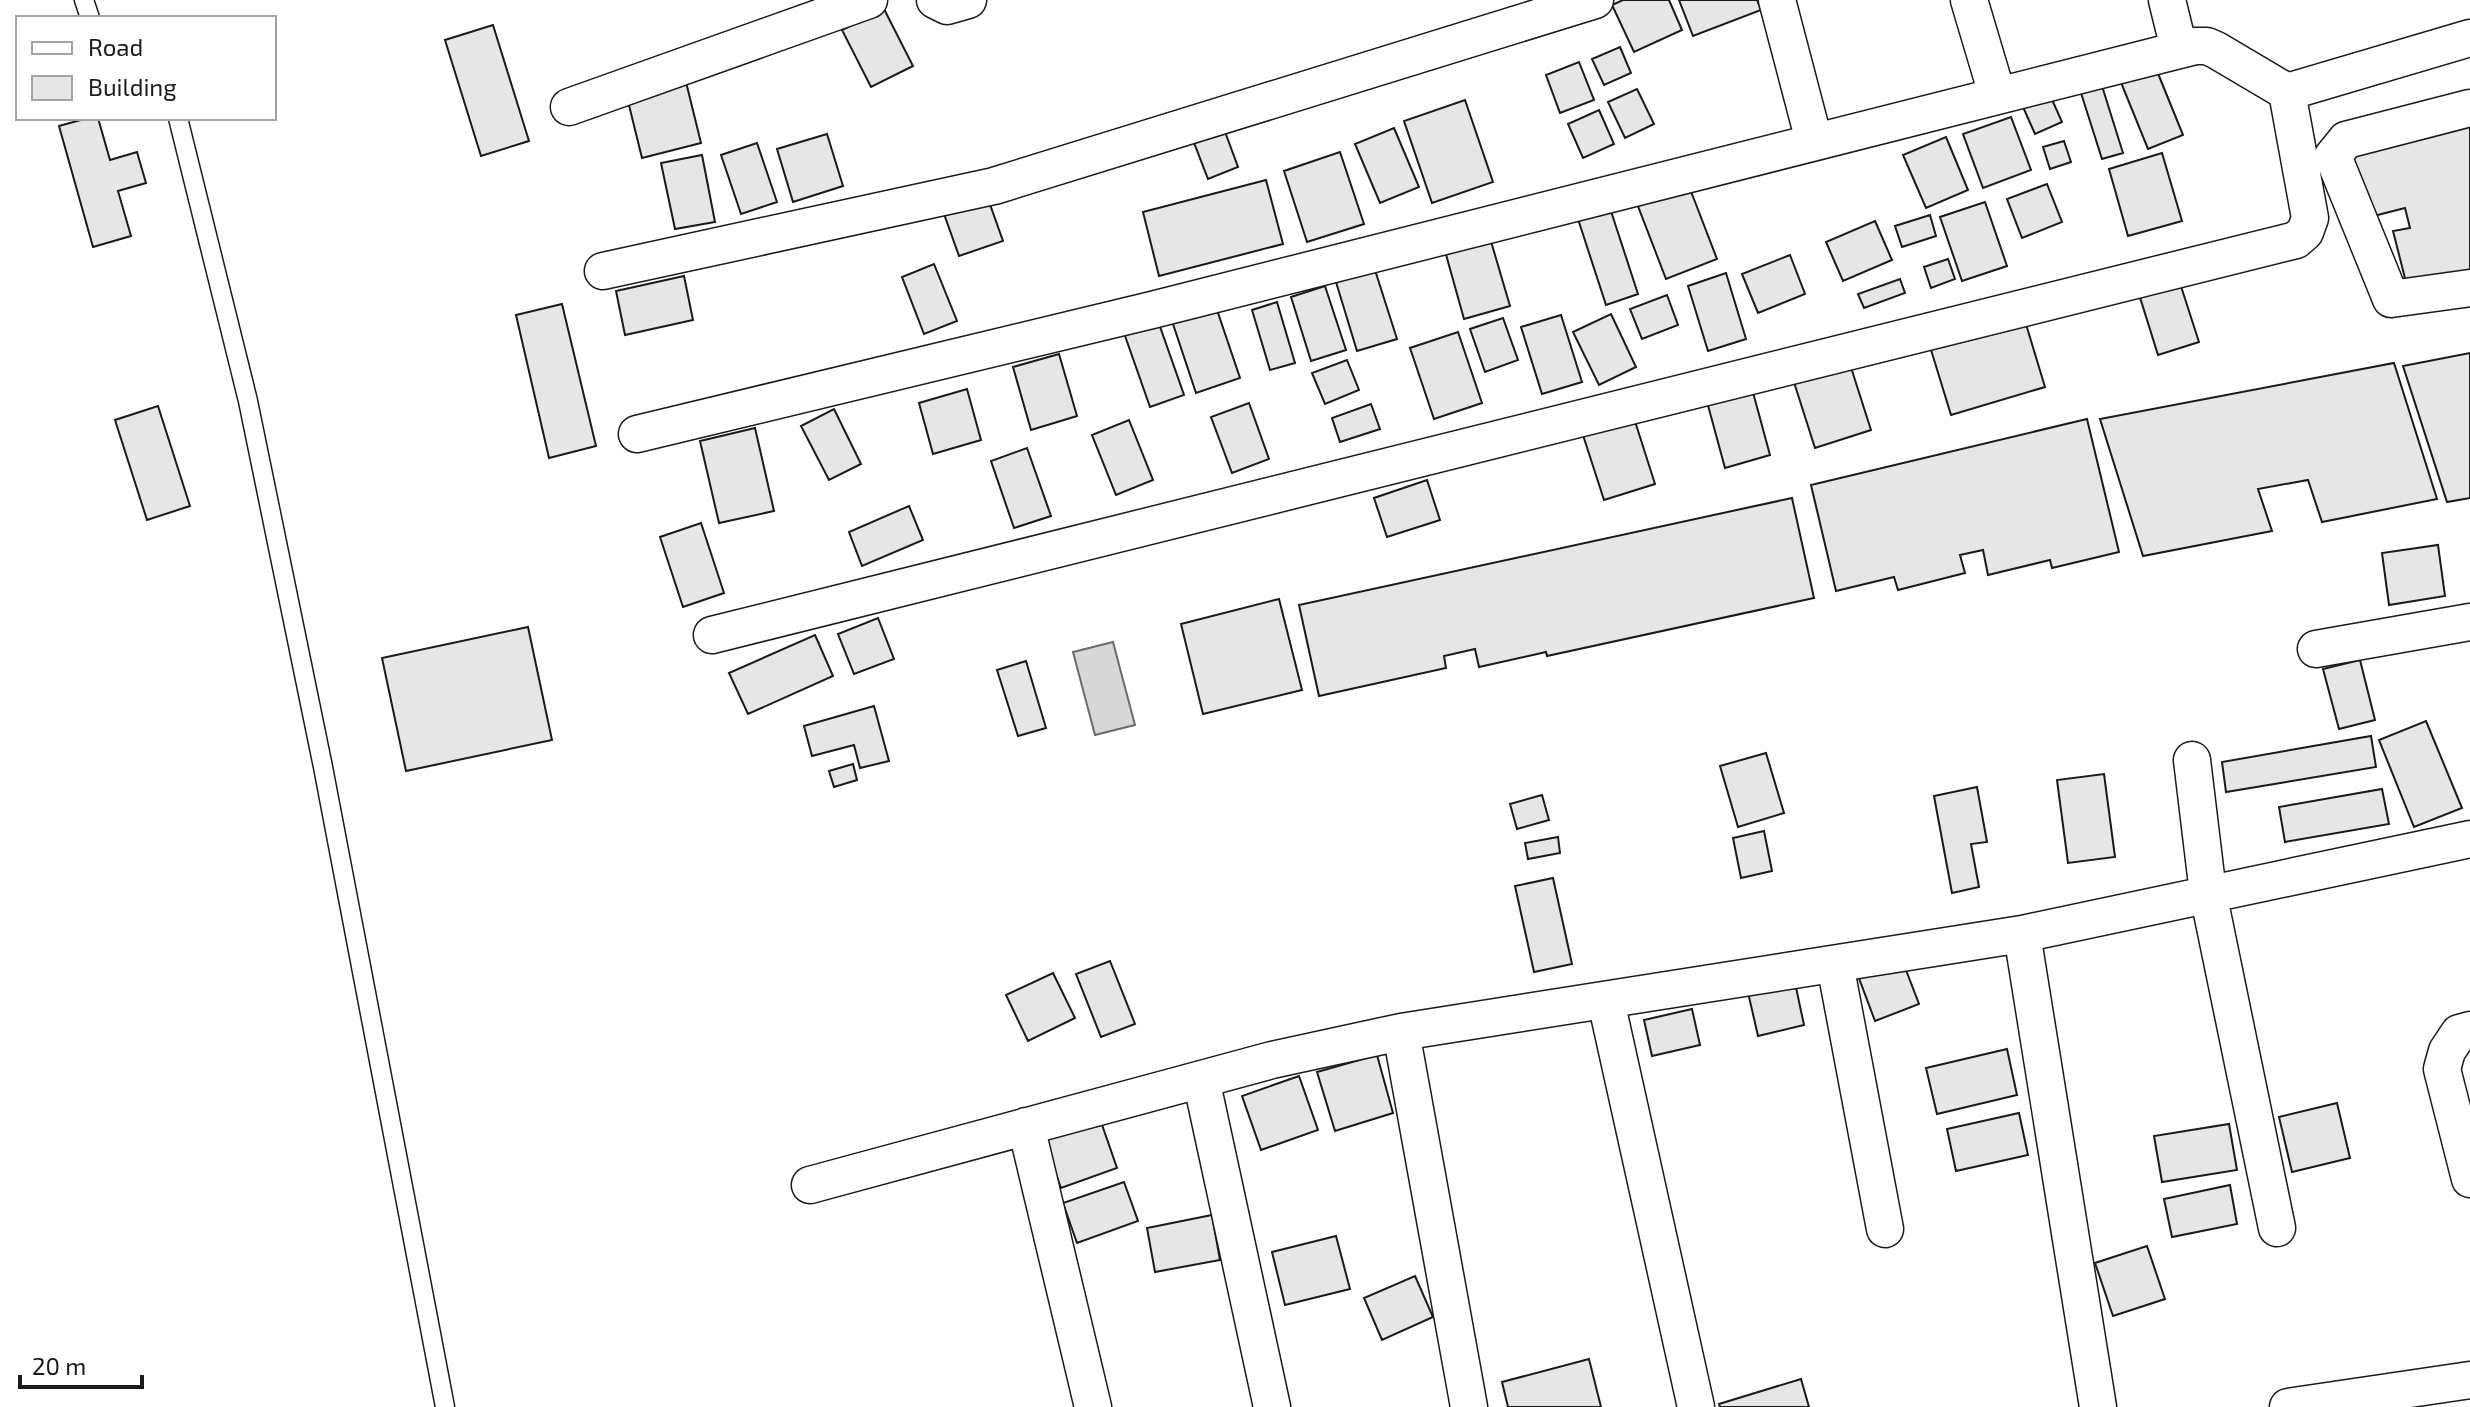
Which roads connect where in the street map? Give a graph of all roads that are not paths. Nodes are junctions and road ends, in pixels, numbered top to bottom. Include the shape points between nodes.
1 (869, 0) edge
2 (935, 0) edge
3 (968, 0) edge
4 (1595, 0) edge
5 (1777, 0) edge
6 (1969, 0) edge
7 (2167, 0) edge
8 (2470, 38) edge
9 (2179, 49) junction
10 (2287, 92) junction
11 (1997, 94) junction
12 (569, 107) dead end
13 (2470, 108) edge
14 (178, 120) edge
15 (1814, 141) junction
16 (603, 271) dead end
17 (2470, 288) edge
18 (637, 434) dead end
19 (2470, 622) edge
20 (712, 635) dead end
21 (2316, 649) dead end
22 (2192, 760) dead end
23 (2470, 839) edge
24 (2208, 893) junction
25 (2022, 934) junction
26 (1835, 964) junction
27 (1606, 1001) junction
28 (2470, 1030) edge
29 (1401, 1032) junction
30 (1201, 1079) junction
31 (1026, 1126) junction
32 (2470, 1179) edge
33 (810, 1185) dead end
34 (2277, 1228) dead end
35 (1885, 1229) dead end
36 (2470, 1380) edge
37 (445, 1407) edge
38 (1093, 1407) edge
39 (1272, 1407) edge
40 (1469, 1407) edge
41 (1696, 1407) edge
42 (2098, 1407) edge
43 (2288, 1407) edge

1 - 12 street
2 - 3 street via 947,6
4 - 16 street via 994,186
5 - 15 street
6 - 11 street
7 - 9 street
8 - 10 street
9 - 10 street via 2207,46
9 - 11 street
10 - 20 street via 2310,218 2296,240
11 - 15 street
13 - 17 street via 2346,140 2333,156 2391,299
14 - 37 lane via 248,401
15 - 18 street via 1152,310
19 - 21 street
22 - 24 street
23 - 24 street
24 - 25 street
24 - 34 street
25 - 26 street
25 - 42 street
26 - 27 street
26 - 35 street
27 - 29 street
27 - 41 street
28 - 32 street via 2459,1033 2442,1069
29 - 30 street
29 - 40 street
30 - 31 street
30 - 39 street
31 - 33 street
31 - 38 street
36 - 43 street

